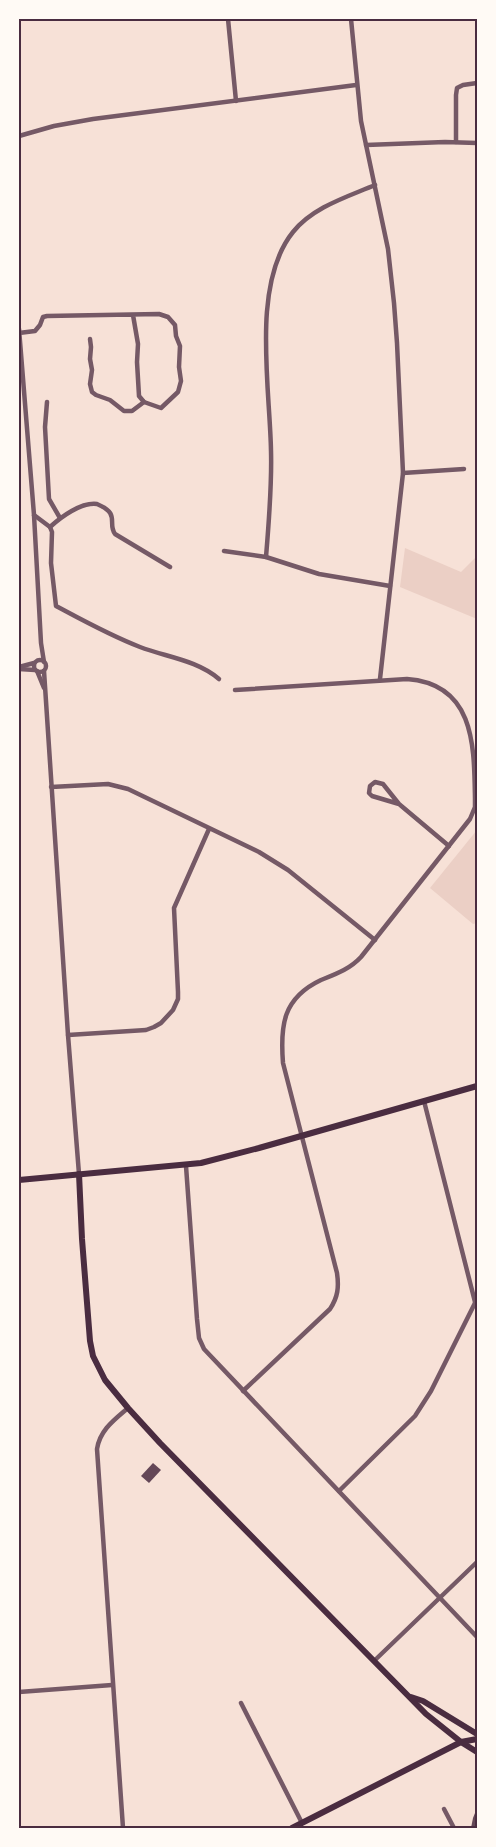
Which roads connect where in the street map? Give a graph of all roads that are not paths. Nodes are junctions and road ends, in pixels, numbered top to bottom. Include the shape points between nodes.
1 (228, 19) edge
2 (351, 19) edge
3 (477, 83) edge
4 (356, 85) junction
5 (236, 101) junction
6 (19, 136) edge
7 (456, 142) junction
8 (477, 143) edge
9 (366, 145) junction
10 (375, 184) junction
11 (133, 315) junction
12 (19, 329) edge
13 (19, 333) edge
14 (90, 339) dead end
15 (47, 402) dead end
16 (144, 402) junction
17 (464, 469) dead end
18 (403, 473) junction
19 (34, 515) junction
20 (60, 518) junction
21 (50, 527) junction
22 (224, 551) dead end
23 (266, 557) junction
24 (170, 567) dead end
25 (390, 586) junction
26 (41, 643) junction
27 (36, 662) junction
28 (44, 662) junction
29 (19, 668) edge
30 (36, 671) junction
31 (44, 671) junction
32 (219, 679) dead end
33 (380, 679) junction
34 (44, 689) junction
35 (235, 690) dead end
36 (51, 787) junction
37 (399, 804) junction
38 (209, 829) junction
39 (449, 846) junction
40 (376, 940) junction
41 (68, 1034) junction
42 (477, 1086) edge
43 (424, 1102) junction
44 (302, 1136) junction
45 (186, 1166) junction
46 (79, 1174) junction
47 (19, 1180) edge
48 (476, 1301) edge
49 (244, 1391) junction
50 (128, 1408) junction
51 (339, 1491) junction
52 (477, 1562) edge
53 (440, 1598) junction
54 (477, 1637) edge
55 (374, 1661) junction
56 (112, 1686) junction
57 (19, 1692) edge
58 (410, 1696) junction
59 (242, 1703) dead end
60 (477, 1734) edge
61 (477, 1739) edge
62 (461, 1742) junction
63 (477, 1752) edge
64 (444, 1809) dead end
65 (302, 1823) junction
66 (123, 1828) edge
67 (292, 1828) edge
68 (454, 1828) edge

1 - 5 street
2 - 4 street
3 - 7 street via 457,88
4 - 5 street
4 - 9 street
5 - 6 street via 93,119
7 - 8 street
7 - 9 street
9 - 10 street
10 - 18 street via 388,249 394,303
10 - 23 street via 307,218 286,242 274,271 266,337 271,479
11 - 13 street via 44,317 34,331
11 - 16 street via 138,344 138,392
11 - 16 street via 162,314 168,317 175,325 180,346 181,381 178,392 161,408
12 - 13 street
13 - 19 street
14 - 16 street via 91,390 124,411
15 - 20 street via 45,427 49,499
17 - 18 street
18 - 25 street
19 - 21 street
19 - 26 street
20 - 21 street
20 - 24 street via 93,503 100,505 111,515 115,534
21 - 32 street via 56,606 122,640 207,669
22 - 23 street
23 - 25 street via 324,576
25 - 33 street
26 - 27 street
26 - 28 street
27 - 28 street
27 - 29 street
27 - 30 street
28 - 31 street
29 - 30 street
30 - 31 street
30 - 34 street
31 - 34 street
33 - 35 street
33 - 39 street via 417,679 434,685 454,700 469,724 475,807
34 - 36 street
36 - 38 street via 114,784
36 - 41 street
37 - 37 street via 372,796 370,786 375,782 383,784
37 - 39 street
38 - 40 street via 278,863
38 - 41 street via 174,908 178,999 173,1010 161,1023 146,1030
39 - 40 street
40 - 44 street via 350,967 304,990 288,1010 281,1043 283,1063
41 - 46 street
42 - 43 main road
43 - 44 main road
43 - 48 street
44 - 45 main road
44 - 49 street via 337,1273 338,1292 330,1308
45 - 46 main road
45 - 49 street via 199,1338 211,1358
46 - 47 main road
46 - 50 main road via 91,1346 105,1380
48 - 51 street via 416,1416
49 - 51 street
50 - 55 main road
50 - 56 street via 106,1428 97,1449
51 - 53 street
52 - 53 street
53 - 54 street
53 - 55 street
55 - 58 main road
56 - 57 street
56 - 66 street
58 - 60 main road
58 - 62 main road via 430,1718
59 - 65 street
61 - 62 main road
62 - 63 main road
62 - 65 main road
64 - 68 street
65 - 67 main road

